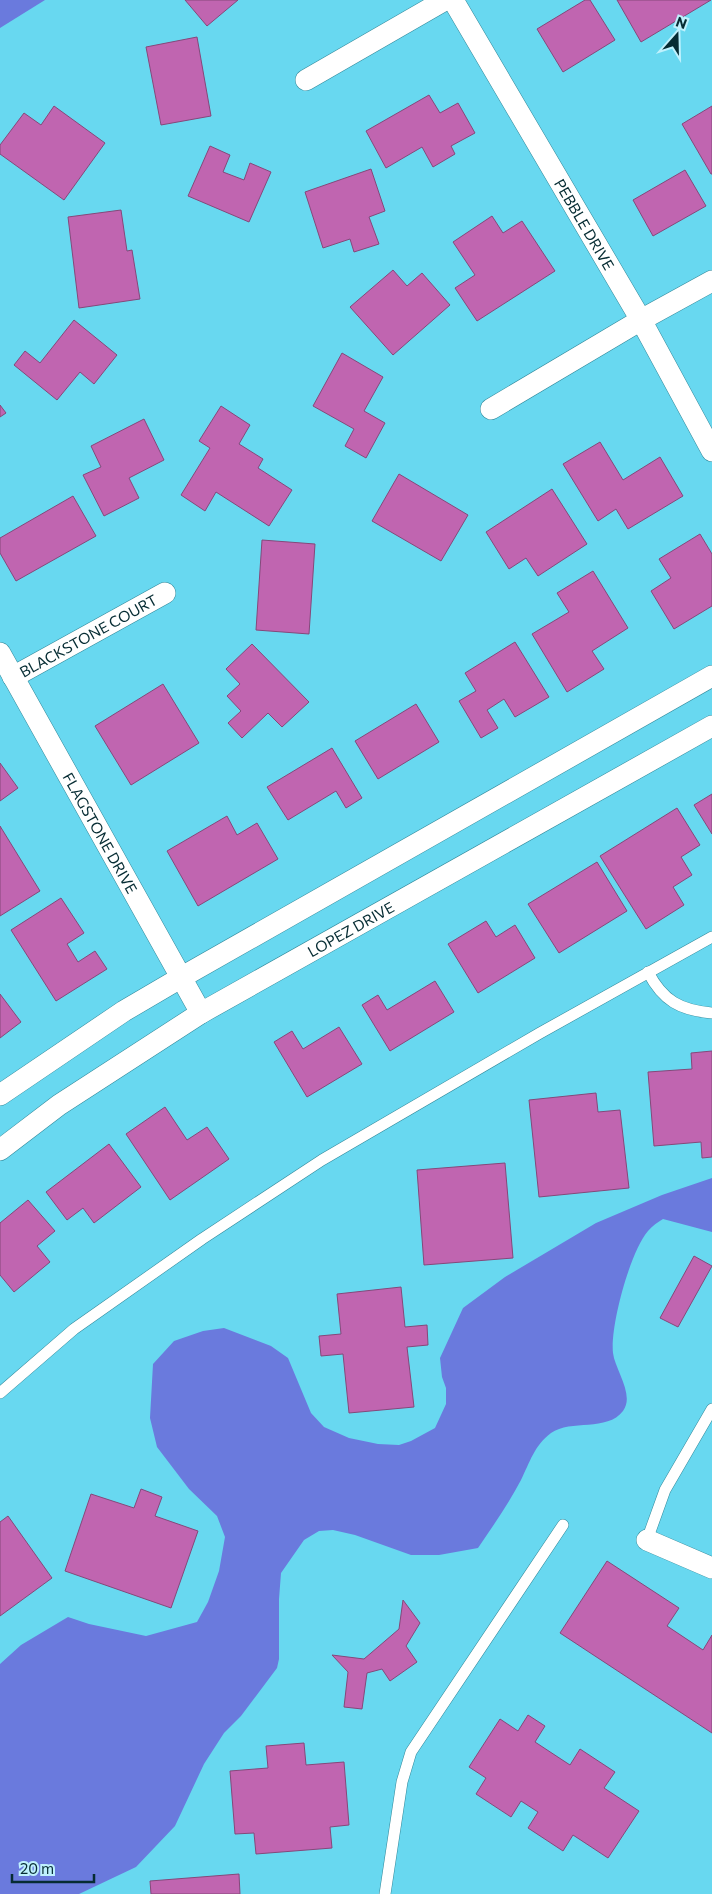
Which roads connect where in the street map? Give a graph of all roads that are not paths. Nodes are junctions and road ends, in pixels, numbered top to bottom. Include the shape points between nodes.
1 (445, 0) edge
2 (453, 0) edge
3 (306, 80) dead end
4 (712, 281) edge
5 (641, 320) junction
6 (491, 409) dead end
7 (712, 451) edge
8 (165, 594) dead end
9 (0, 653) edge
10 (13, 676) junction
11 (712, 676) edge
12 (712, 726) edge
13 (712, 938) edge
14 (648, 972) junction
15 (182, 978) junction
16 (201, 1013) junction
17 (712, 1013) edge
18 (0, 1095) edge
19 (0, 1150) edge
20 (0, 1393) edge
21 (712, 1408) edge
22 (563, 1525) dead end
23 (647, 1540) joint
24 (712, 1568) edge
25 (384, 1894) edge

1 - 3 street
2 - 5 street, PEBBLE DRIVE
4 - 5 street
5 - 6 street
5 - 7 street, PEBBLE DRIVE
8 - 10 street, BLACKSTONE COURT
9 - 10 street, FLAGSTONE DRIVE
10 - 15 street, FLAGSTONE DRIVE
11 - 15 street
12 - 16 street, LOPEZ DRIVE
13 - 14 lane
14 - 17 lane via 655,986 672,1002 690,1011
14 - 20 lane via 322,1160 74,1329
15 - 16 street, FLAGSTONE DRIVE
15 - 18 street via 100,1027
16 - 19 street, LOPEZ DRIVE via 59,1105
21 - 23 lane via 665,1490
22 - 25 lane via 412,1752 402,1782
23 - 24 street

